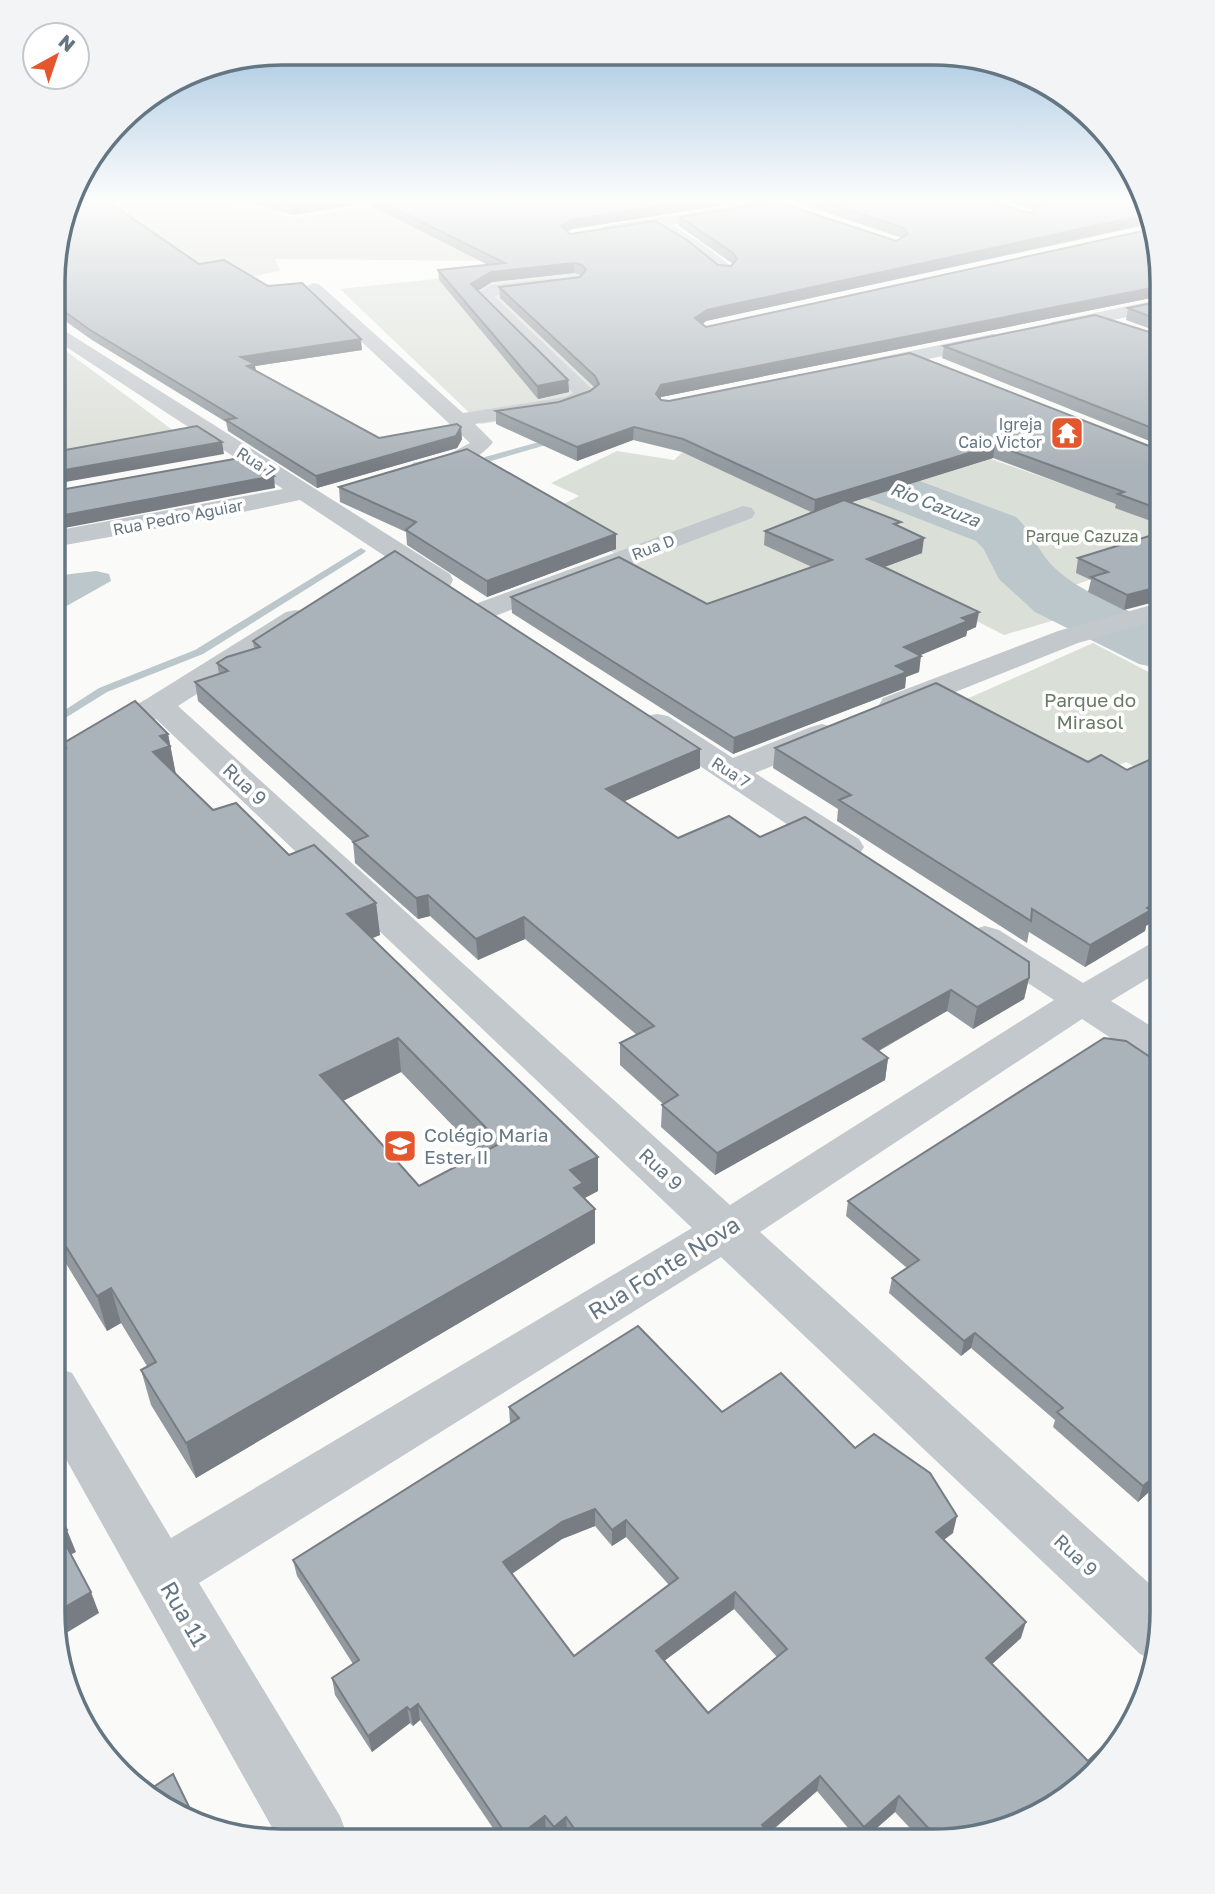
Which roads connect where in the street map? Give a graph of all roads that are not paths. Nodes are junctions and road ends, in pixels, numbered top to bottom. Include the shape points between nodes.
1 (317, 291) edge
2 (490, 291) edge
3 (1150, 306) edge
4 (1097, 319) junction
5 (1136, 332) edge
6 (65, 337) edge
7 (915, 356) junction
8 (846, 370) edge
9 (952, 372) edge
10 (461, 420) junction
11 (250, 459) junction
12 (225, 464) edge
13 (403, 474) edge
14 (340, 492) dead end
15 (308, 496) junction
16 (743, 513) dead end
17 (65, 537) edge
18 (319, 604) edge
19 (485, 610) junction
20 (1150, 614) edge
21 (520, 633) edge
22 (159, 705) junction
23 (636, 710) edge
24 (65, 759) edge
25 (730, 771) junction
26 (870, 863) edge
27 (964, 924) edge
28 (1150, 960) edge
29 (1081, 1001) junction
30 (1150, 1044) edge
31 (727, 1230) junction
32 (65, 1409) edge
33 (161, 1575) junction
34 (1150, 1624) edge
35 (310, 1829) edge

1 - 10 street
2 - 10 street via 483,295 586,394 571,402
3 - 4 street
4 - 5 street
4 - 7 street
6 - 11 street, Rua 7
7 - 8 street
7 - 9 street
10 - 13 street via 482,442 478,450
11 - 12 street
11 - 15 street, Rua 7
14 - 15 street, Rua Pedro Aguiar
15 - 17 street, Rua Pedro Aguiar
15 - 19 street, Rua 7 via 387,560
16 - 19 street, Rua D
18 - 22 street
19 - 21 street, Rua 7
20 - 25 street via 1068,637
22 - 24 street
22 - 31 street, Rua 9
23 - 25 street, Rua 7
25 - 26 street, Rua 7
27 - 29 street
28 - 29 street, Rua Fonte Nova
29 - 30 street
29 - 31 street, Rua Fonte Nova
31 - 33 street, Rua Fonte Nova
31 - 34 street, Rua 9
32 - 33 street, Rua 11
33 - 35 street, Rua 11

